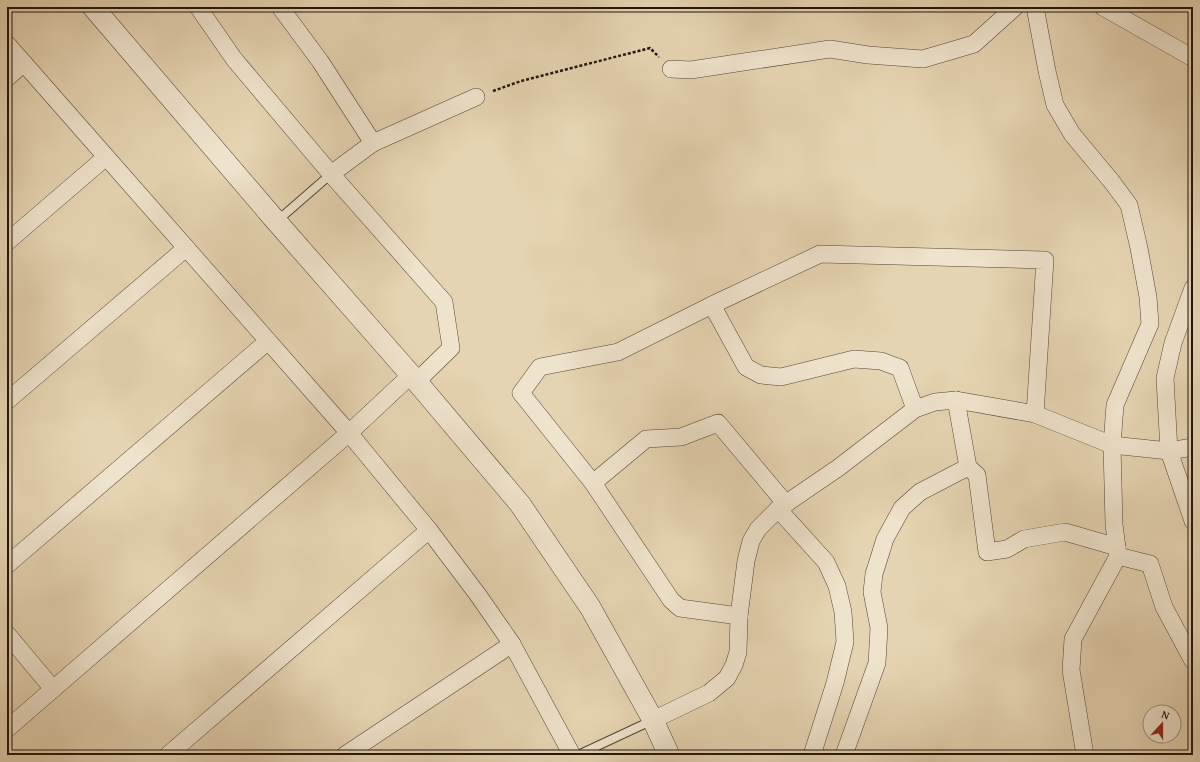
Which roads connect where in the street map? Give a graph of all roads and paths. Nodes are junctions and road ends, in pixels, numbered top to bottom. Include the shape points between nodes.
1 (93, 7) edge
2 (198, 7) edge
3 (280, 7) edge
4 (1015, 7) edge
5 (1035, 7) edge
6 (1103, 7) edge
7 (7, 44) edge
8 (1193, 58) edge
9 (24, 63) junction
10 (671, 69) joint
11 (7, 78) edge
12 (476, 97) joint
13 (373, 143) junction
14 (106, 158) junction
15 (331, 174) junction
16 (276, 221) junction
17 (7, 242) edge
18 (186, 248) junction
19 (1193, 288) edge
20 (712, 305) junction
21 (268, 341) junction
22 (413, 379) junction
23 (956, 400) junction
24 (7, 401) edge
25 (914, 409) junction
26 (1035, 414) junction
27 (349, 433) junction
28 (1112, 445) junction
29 (1193, 447) edge
30 (1169, 450) junction
31 (968, 466) junction
32 (593, 483) junction
33 (782, 507) junction
34 (1193, 521) edge
35 (429, 530) junction
36 (1118, 551) junction
37 (7, 565) edge
38 (739, 616) junction
39 (7, 634) edge
40 (512, 644) junction
41 (1193, 661) edge
42 (53, 689) junction
43 (653, 720) junction
44 (7, 729) edge
45 (168, 755) edge
46 (345, 755) edge
47 (572, 755) edge
48 (578, 755) edge
49 (669, 755) edge
50 (812, 755) edge
51 (844, 755) edge
52 (1085, 755) edge

1 - 16 street
2 - 15 street via 234,59
3 - 13 street via 320,61
4 - 10 street via 974,44 923,59 830,49 691,70
5 - 28 street via 1055,105 1072,134 1129,205 1147,290 1150,324 1115,405
6 - 8 street
7 - 9 street
9 - 11 street
9 - 14 street
10 - 12 path via 650,48 521,81
12 - 13 street
13 - 15 street
14 - 17 street
14 - 18 street
15 - 16 lane
15 - 22 street via 444,302 450,348
16 - 22 street
18 - 21 street
18 - 24 street
19 - 30 street via 1172,343 1165,378
20 - 25 street via 746,367 761,375 781,377 854,359 880,361 900,368
20 - 26 street via 820,254 1045,260
20 - 32 street via 618,352 540,367 521,393
21 - 27 street
21 - 37 street
22 - 27 street
22 - 43 street via 520,504 590,607
23 - 25 street via 935,402
23 - 26 street
23 - 31 street
25 - 33 street via 838,468
26 - 28 street
27 - 35 street
27 - 42 street
28 - 30 street
28 - 36 street via 1114,524
29 - 30 street
30 - 34 street
31 - 36 street via 977,475 987,552 1007,549 1024,540 1065,532
31 - 51 street via 920,492 902,508 885,539 874,574 872,592 879,628 877,663
32 - 33 street via 646,439 680,437 718,423
32 - 38 street via 671,600 680,608
33 - 38 street via 758,529 751,541
33 - 50 street via 826,562 838,586 843,612 845,642
35 - 40 street
35 - 45 street
36 - 41 street via 1150,564 1164,607
36 - 52 street via 1073,639 1071,670
38 - 43 street via 738,652 727,678 709,693
39 - 42 street
40 - 46 street
40 - 47 street
42 - 44 street
43 - 48 lane
43 - 49 street

